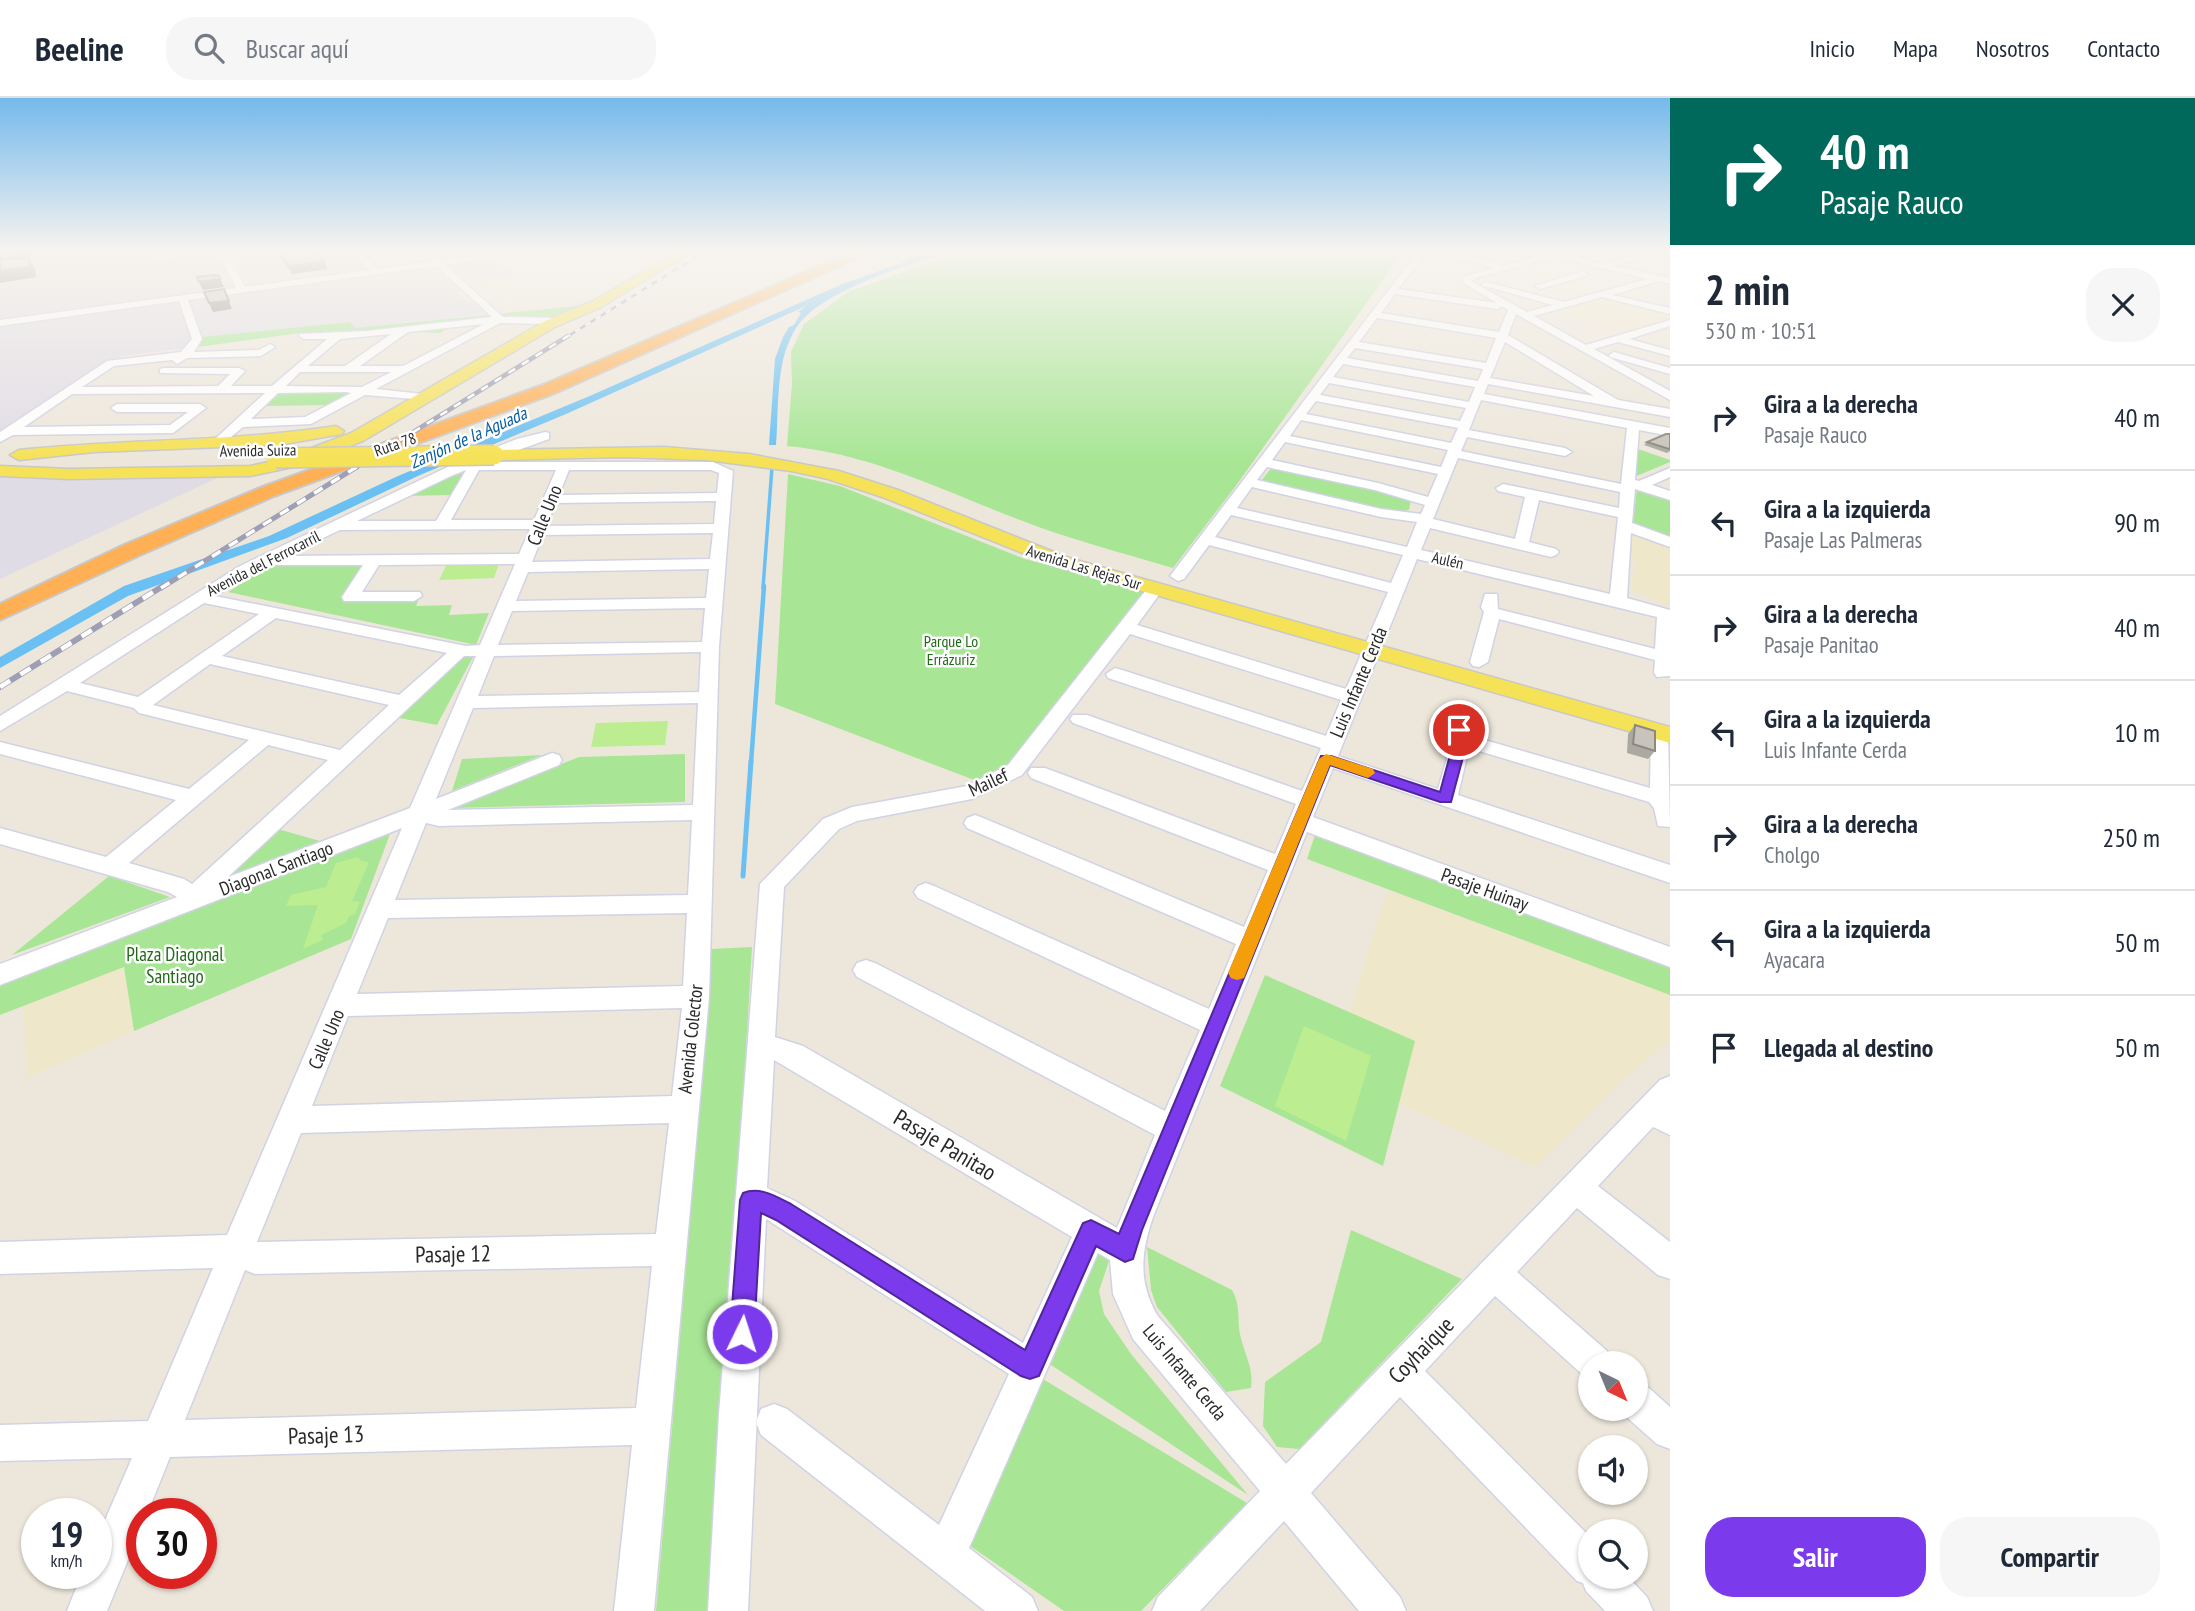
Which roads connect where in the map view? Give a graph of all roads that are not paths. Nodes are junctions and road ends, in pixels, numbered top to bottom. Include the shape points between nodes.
1 (25, 320) edge
2 (190, 320) edge
3 (495, 320) edge
4 (499, 320) edge
5 (517, 320) edge
6 (558, 320) edge
7 (691, 320) edge
8 (709, 320) edge
9 (1372, 320) edge
10 (1417, 320) edge
11 (1494, 320) dead end
12 (1508, 320) edge
13 (1531, 320) edge
14 (555, 321) junction
15 (0, 323) edge
16 (1670, 323) edge
17 (1547, 328) junction
18 (1505, 329) junction
19 (405, 330) junction
20 (304, 336) dead end
21 (336, 337) junction
22 (1619, 340) junction
23 (1353, 344) junction
24 (270, 347) dead end
25 (1587, 349) junction
26 (1670, 353) edge
27 (186, 355) junction
28 (1491, 356) junction
29 (1340, 360) junction
30 (349, 368) junction
31 (1556, 368) junction
32 (297, 369) junction
33 (406, 369) junction
34 (1670, 370) edge
35 (164, 371) junction
36 (1326, 379) junction
37 (277, 388) junction
38 (222, 389) junction
39 (1664, 389) edge
40 (140, 390) junction
41 (365, 390) junction
42 (69, 391) junction
43 (1479, 392) junction
44 (1551, 392) junction
45 (1670, 396) edge
46 (1313, 397) junction
47 (423, 398) junction
48 (1614, 403) junction
49 (117, 408) junction
50 (1670, 412) edge
51 (1298, 416) junction
52 (240, 423) junction
53 (1633, 425) junction
54 (1464, 429) junction
55 (1549, 429) junction
56 (89, 430) junction
57 (1670, 432) edge
58 (5, 434) edge
59 (545, 436) dead end
60 (1282, 438) junction
61 (333, 439) junction
62 (220, 442) junction
63 (516, 446) joint
64 (64, 449) junction
65 (1455, 451) junction
66 (1565, 452) dead end
67 (19, 455) junction
68 (494, 455) joint
69 (0, 456) edge
70 (1264, 461) junction
71 (0, 464) edge
72 (468, 466) junction
73 (564, 466) junction
74 (0, 471) edge
75 (1446, 472) junction
76 (1670, 472) edge
77 (1249, 482) junction
78 (1631, 485) junction
79 (1503, 488) dead end
80 (1533, 495) junction
81 (1670, 496) edge
82 (723, 497) junction
83 (550, 499) junction
84 (1433, 502) junction
85 (1228, 510) junction
86 (1425, 520) junction
87 (1625, 520) junction
88 (441, 524) junction
89 (336, 526) junction
90 (539, 527) junction
91 (720, 528) junction
92 (1205, 539) junction
93 (1670, 542) edge
94 (1521, 544) junction
95 (1551, 552) dead end
96 (1412, 553) junction
97 (374, 560) junction
98 (260, 561) junction
99 (524, 563) junction
100 (716, 564) junction
101 (1178, 576) junction
102 (1156, 588) junction
103 (1396, 589) junction
104 (414, 596) dead end
105 (198, 597) junction
106 (0, 598) edge
107 (1618, 601) junction
108 (713, 603) junction
109 (506, 606) junction
110 (273, 612) junction
111 (0, 613) edge
112 (1668, 616) edge
113 (1126, 628) junction
114 (1375, 641) junction
115 (710, 647) junction
116 (488, 651) junction
117 (457, 653) dead end
118 (207, 658) junction
119 (1479, 662) junction
120 (1115, 674) dead end
121 (63, 684) junction
122 (708, 697) junction
123 (1352, 697) junction
124 (403, 702) junction
125 (467, 702) junction
126 (141, 704) junction
127 (1461, 716) dead end
128 (1080, 719) dead end
129 (0, 725) edge
130 (1667, 727) edge
131 (264, 738) junction
132 (1464, 741) junction
133 (0, 748) edge
134 (1329, 752) junction
135 (343, 757) junction
136 (552, 760) dead end
137 (1038, 773) dead end
138 (192, 797) junction
139 (1657, 797) junction
140 (1446, 799) junction
141 (1304, 811) junction
142 (701, 812) junction
143 (420, 816) junction
144 (1666, 821) dead end
145 (975, 823) dead end
146 (0, 836) edge
147 (1282, 866) junction
148 (110, 867) junction
149 (1670, 874) edge
150 (926, 892) dead end
151 (191, 901) junction
152 (699, 904) junction
153 (381, 909) junction
154 (1251, 940) junction
155 (1670, 957) edge
156 (866, 970) dead end
157 (0, 975) edge
158 (696, 997) junction
159 (341, 1005) junction
160 (1216, 1026) junction
161 (763, 1044) junction
162 (1664, 1107) edge
163 (683, 1109) junction
164 (292, 1120) junction
165 (1172, 1129) junction
166 (1576, 1188) junction
167 (751, 1200) junction
168 (1091, 1231) junction
169 (669, 1250) junction
170 (237, 1251) junction
171 (1125, 1251) junction
172 (0, 1258) edge
173 (1670, 1263) edge
174 (1494, 1273) junction
175 (1582, 1351) edge
176 (1030, 1367) junction
177 (1401, 1371) junction
178 (1648, 1412) edge
179 (774, 1422) dead end
180 (652, 1426) junction
181 (1670, 1431) edge
182 (159, 1439) junction
183 (0, 1443) edge
184 (1286, 1492) junction
185 (1578, 1554) edge
186 (945, 1556) junction
187 (1612, 1589) edge
188 (87, 1611) edge
189 (634, 1611) edge
190 (729, 1611) edge
191 (1018, 1611) edge
192 (1172, 1611) edge
193 (1386, 1611) edge
194 (1633, 1611) edge

1 - 15 street
2 - 27 street via 197,337
3 - 19 street
4 - 33 street
5 - 14 street
6 - 14 main road
7 - 106 highway, Ruta 78 via 545,381 240,491
8 - 111 highway, Ruta 78 via 549,389 267,492
9 - 23 street
10 - 18 street
11 - 18 street
12 - 18 street, Luis Infante Cerda
13 - 17 street
14 - 47 main road
16 - 22 street
17 - 18 street
17 - 25 street
18 - 28 street, Luis Infante Cerda
18 - 31 street
19 - 21 street
19 - 30 street
20 - 21 street
21 - 32 street
22 - 25 street
22 - 26 street
23 - 28 street
23 - 29 street
24 - 27 street via 261,353
25 - 34 street
25 - 39 street
27 - 35 street
27 - 42 street via 111,363
28 - 31 street
28 - 43 street, Luis Infante Cerda
29 - 36 street
29 - 43 street
30 - 32 street
30 - 33 street
31 - 44 street
31 - 48 street
32 - 37 street
33 - 41 street
35 - 38 street via 239,371
35 - 40 street
36 - 43 street
36 - 46 street
37 - 38 street
37 - 41 street
37 - 52 street
38 - 40 street
39 - 45 street
40 - 42 street
40 - 49 street
41 - 47 street
41 - 52 street via 305,422
42 - 58 street
43 - 44 street
43 - 54 street, Luis Infante Cerda
43 - 55 street
44 - 48 street
46 - 51 street
46 - 54 street
47 - 61 main road
48 - 50 street
49 - 56 street
49 - 56 street via 201,408 173,429
51 - 60 street
51 - 65 street
52 - 62 street
53 - 55 street
53 - 57 street
53 - 78 street
54 - 55 street
54 - 65 street, Luis Infante Cerda
55 - 66 street
56 - 58 street
56 - 64 street
59 - 72 street, Avenida del Ferrocarril
60 - 70 street
60 - 75 street
61 - 62 main road, Avenida Suiza
61 - 74 main road via 287,463 257,470
62 - 64 main road, Avenida Suiza
63 - 67 main road, Avenida Suiza
63 - 101 main road, Avenida Las Rejas Sur via 677,444 802,457 885,480 1054,542
64 - 67 main road, Avenida Suiza
65 - 75 street, Luis Infante Cerda
65 - 78 street
67 - 69 main road, Avenida Suiza
68 - 71 main road, Avenida Suiza, bridge
68 - 102 main road, Avenida Las Rejas Sur via 664,452 795,466 876,488 1034,552
70 - 77 street
70 - 84 street
72 - 73 street
72 - 88 street
72 - 89 street, Avenida del Ferrocarril
73 - 82 street, Avenida Colector via 722,468 726,471
73 - 83 street, Calle Uno
75 - 84 street, Luis Infante Cerda
76 - 78 street
77 - 85 street
77 - 86 street
78 - 81 street
78 - 87 street
79 - 80 street
80 - 87 street
80 - 94 street
82 - 83 street
82 - 91 street, Avenida Colector
83 - 90 street, Calle Uno
84 - 86 street, Luis Infante Cerda
85 - 92 street
85 - 96 street, Aulén
86 - 94 street
86 - 96 street, Luis Infante Cerda
87 - 93 street
87 - 107 street
88 - 89 street
88 - 90 street
89 - 98 street, Avenida del Ferrocarril
90 - 91 street
90 - 99 street, Calle Uno
91 - 100 street, Avenida Colector
92 - 101 street
92 - 103 street
94 - 95 street
96 - 103 street, Luis Infante Cerda
96 - 107 street, Aulén
97 - 98 street
97 - 99 street
97 - 104 street via 350,597
98 - 105 street, Avenida del Ferrocarril
99 - 100 street
99 - 109 street, Calle Uno
100 - 108 street, Avenida Colector
101 - 114 main road, Avenida Las Rejas Sur
102 - 113 street, Mailef
102 - 114 main road, Avenida Las Rejas Sur
103 - 114 street, Luis Infante Cerda
105 - 110 street
105 - 121 street, Avenida del Ferrocarril
107 - 112 street, Aulén
108 - 109 street
108 - 115 street, Avenida Colector
109 - 116 street, Calle Uno
110 - 116 street via 459,650
110 - 118 street
112 - 119 street via 1664,665 1491,605
113 - 123 street
113 - 161 street, Mailef via 1014,770 972,792 837,820 778,876 770,895
114 - 119 main road, Avenida Las Rejas Sur
114 - 123 street, Luis Infante Cerda
114 - 130 main road, Avenida Las Rejas Sur
115 - 116 street
115 - 122 street, Avenida Colector
116 - 125 street, Calle Uno
117 - 124 street
118 - 124 street
118 - 126 street
119 - 130 main road, Avenida Las Rejas Sur
120 - 134 street
121 - 126 street
121 - 129 street, Avenida del Ferrocarril
122 - 125 street
122 - 142 street, Avenida Colector
123 - 134 street, Luis Infante Cerda
124 - 135 street
125 - 143 street, Calle Uno
126 - 131 street
127 - 132 street via 1459,730
128 - 141 street, Pasaje Huinay
130 - 139 street via 1661,794
131 - 135 street
131 - 138 street
132 - 139 street
132 - 140 street
133 - 138 street
134 - 140 street
134 - 141 street, Luis Infante Cerda
135 - 151 street
136 - 143 street, Diagonal Santiago
137 - 147 street
138 - 148 street
139 - 144 street via 1665,807
140 - 149 street
141 - 147 street, Luis Infante Cerda
141 - 155 street, Pasaje Huinay
142 - 143 street
142 - 152 street, Avenida Colector
143 - 151 street, Diagonal Santiago
143 - 153 street, Calle Uno
145 - 154 street
146 - 148 street
147 - 154 street, Luis Infante Cerda
148 - 151 street via 176,886 186,891
150 - 160 street
151 - 157 street, Diagonal Santiago
152 - 153 street
152 - 158 street, Avenida Colector
153 - 159 street, Calle Uno
154 - 160 street, Luis Infante Cerda
156 - 165 street
158 - 159 street
158 - 163 street, Avenida Colector
159 - 164 street, Calle Uno
160 - 165 street, Luis Infante Cerda
161 - 167 street
161 - 168 street, Pasaje Panitao via 793,1055
162 - 166 street, Coyhaique
163 - 164 street
163 - 169 street, Avenida Colector
164 - 170 street, Calle Uno
165 - 171 street, Luis Infante Cerda
166 - 173 street
166 - 174 street, Coyhaique
167 - 176 street via 784,1212
167 - 190 street
168 - 171 street, Pasaje Panitao
168 - 176 street
169 - 170 street, Pasaje 12 via 255,1258
169 - 180 street, Avenida Colector
170 - 172 street, Pasaje 12
170 - 182 street, Calle Uno
171 - 184 street, Luis Infante Cerda via 1126,1284 1145,1327
174 - 175 street
174 - 177 street, Coyhaique
176 - 186 street
177 - 184 street, Coyhaique
177 - 185 street
178 - 181 street
179 - 186 street
180 - 182 street, Pasaje 13
180 - 189 street, Avenida Colector
182 - 183 street, Pasaje 13
182 - 188 street, Calle Uno
184 - 192 street, Coyhaique
184 - 193 street, Luis Infante Cerda
186 - 191 street
187 - 194 street

